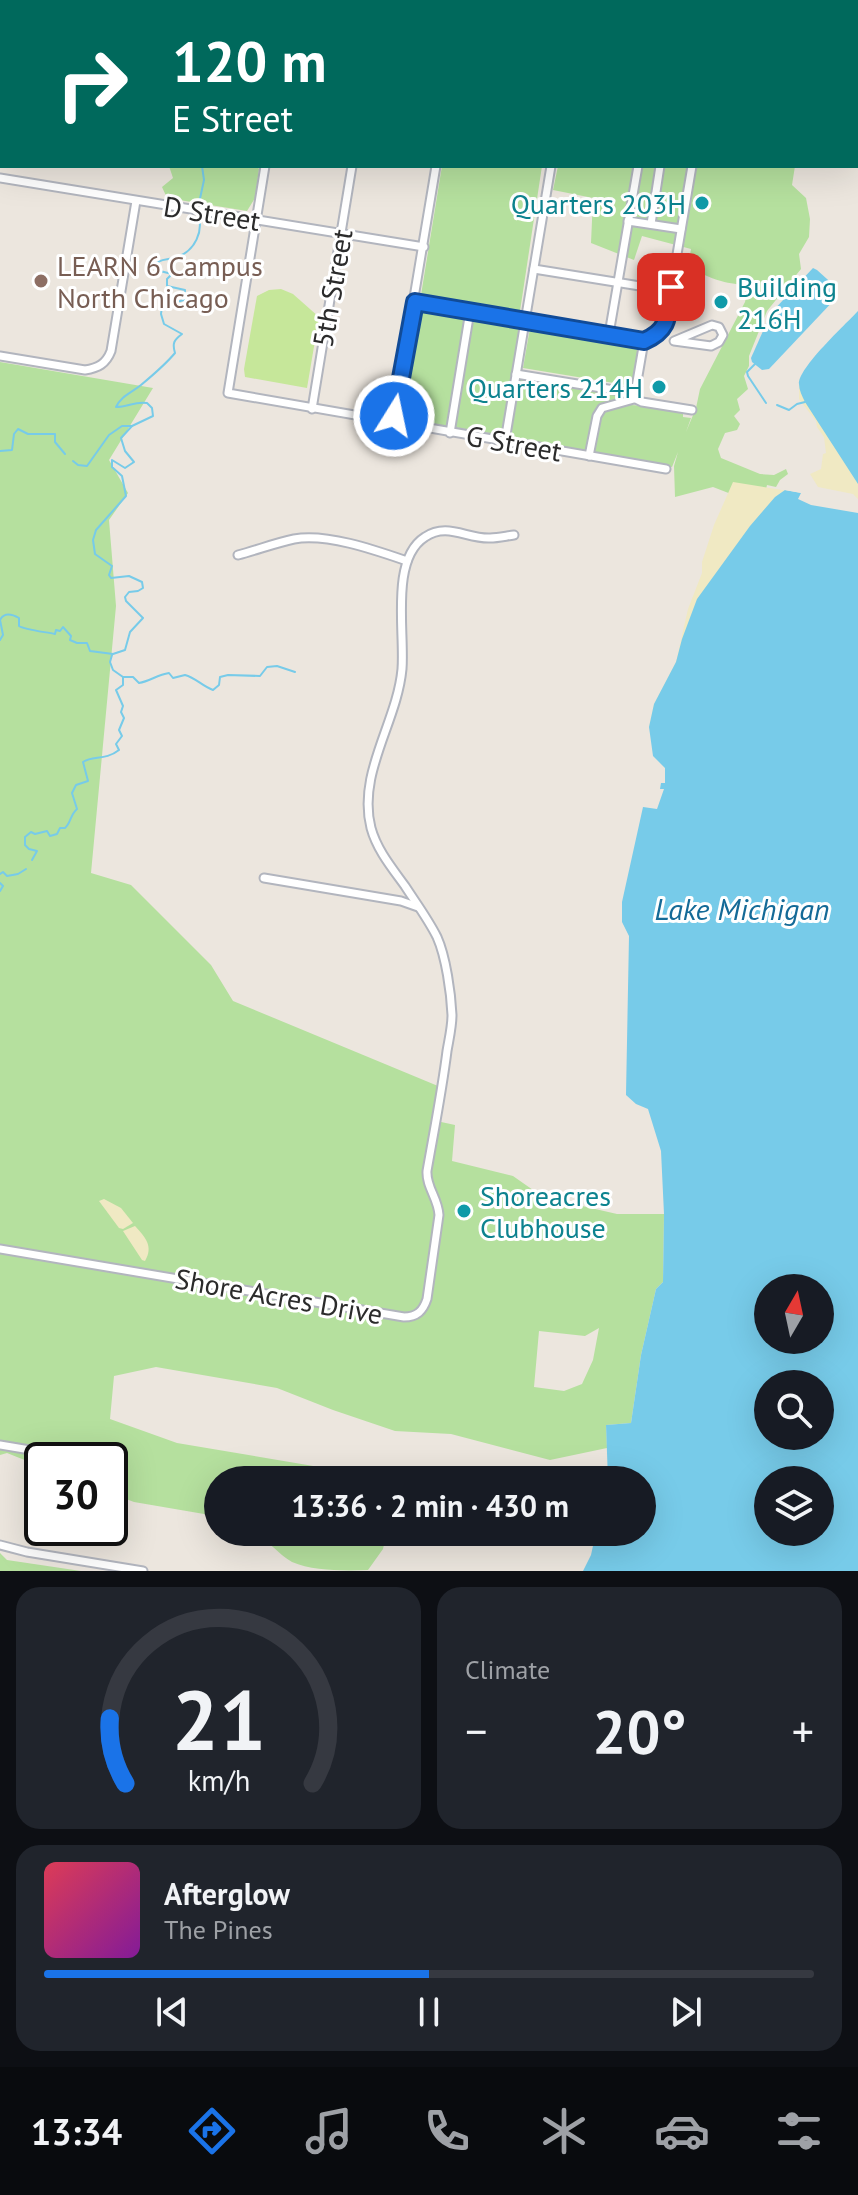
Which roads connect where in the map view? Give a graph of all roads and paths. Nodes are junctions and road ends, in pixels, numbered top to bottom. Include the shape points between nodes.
1 (265, 168) edge
2 (352, 168) edge
3 (436, 168) edge
4 (551, 168) edge
5 (638, 168) edge
6 (660, 168) edge
7 (692, 168) edge
8 (0, 178) edge
9 (136, 201) junction
10 (256, 221) junction
11 (628, 221) junction
12 (651, 224) junction
13 (681, 229) junction
14 (342, 234) junction
15 (424, 247) junction
16 (534, 269) junction
17 (617, 282) junction
18 (671, 291) junction
19 (415, 302) junction
20 (470, 311) junction
21 (525, 321) junction
22 (665, 325) junction
23 (609, 334) junction
24 (653, 337) junction
25 (644, 341) junction
26 (674, 341) junction
27 (0, 356) edge
28 (516, 374) junction
29 (634, 399) junction
30 (312, 409) junction
31 (692, 410) dead end
32 (393, 423) junction
33 (450, 433) junction
34 (505, 441) junction
35 (589, 456) junction
36 (666, 469) dead end
37 (514, 535) dead end
38 (238, 555) dead end
39 (407, 561) junction
40 (264, 878) dead end
41 (420, 908) junction
42 (0, 1249) edge
43 (0, 1445) edge
44 (24, 1449) edge
45 (0, 1545) edge
46 (143, 1571) edge

1 - 10 street
2 - 14 street, 5th Street
3 - 15 street
4 - 16 street
5 - 11 street
6 - 12 street
7 - 13 street
8 - 9 street, D Street
9 - 10 street, D Street
9 - 27 street via 108,359 93,369
10 - 14 street, D Street
10 - 30 street, G Street via 228,393
11 - 12 street
11 - 17 street
12 - 13 street
13 - 18 street
14 - 15 street, D Street
14 - 30 street, 5th Street
15 - 19 street
16 - 17 street
16 - 21 street
17 - 18 street
17 - 23 street
18 - 22 street
19 - 20 street
19 - 32 street
20 - 21 street
20 - 33 street
21 - 23 street
21 - 28 street
22 - 24 street
22 - 26 street
23 - 25 street
24 - 25 street
24 - 26 street
25 - 29 street
26 - 26 street via 711,346 723,335 712,325
28 - 29 street via 620,391
28 - 34 street
29 - 31 street
29 - 35 street via 602,408
30 - 32 street, G Street
32 - 33 street, G Street
33 - 34 street, G Street
34 - 35 street, G Street
35 - 36 street, G Street
37 - 39 street via 490,538 438,531 418,543
38 - 39 street via 310,538
39 - 41 street, Shore Acres Drive via 400,683 373,768 369,815 378,846
40 - 41 street
41 - 42 street, Shore Acres Drive via 439,941 452,1013 427,1171 439,1215 422,1310 404,1317
43 - 44 street
45 - 46 street

